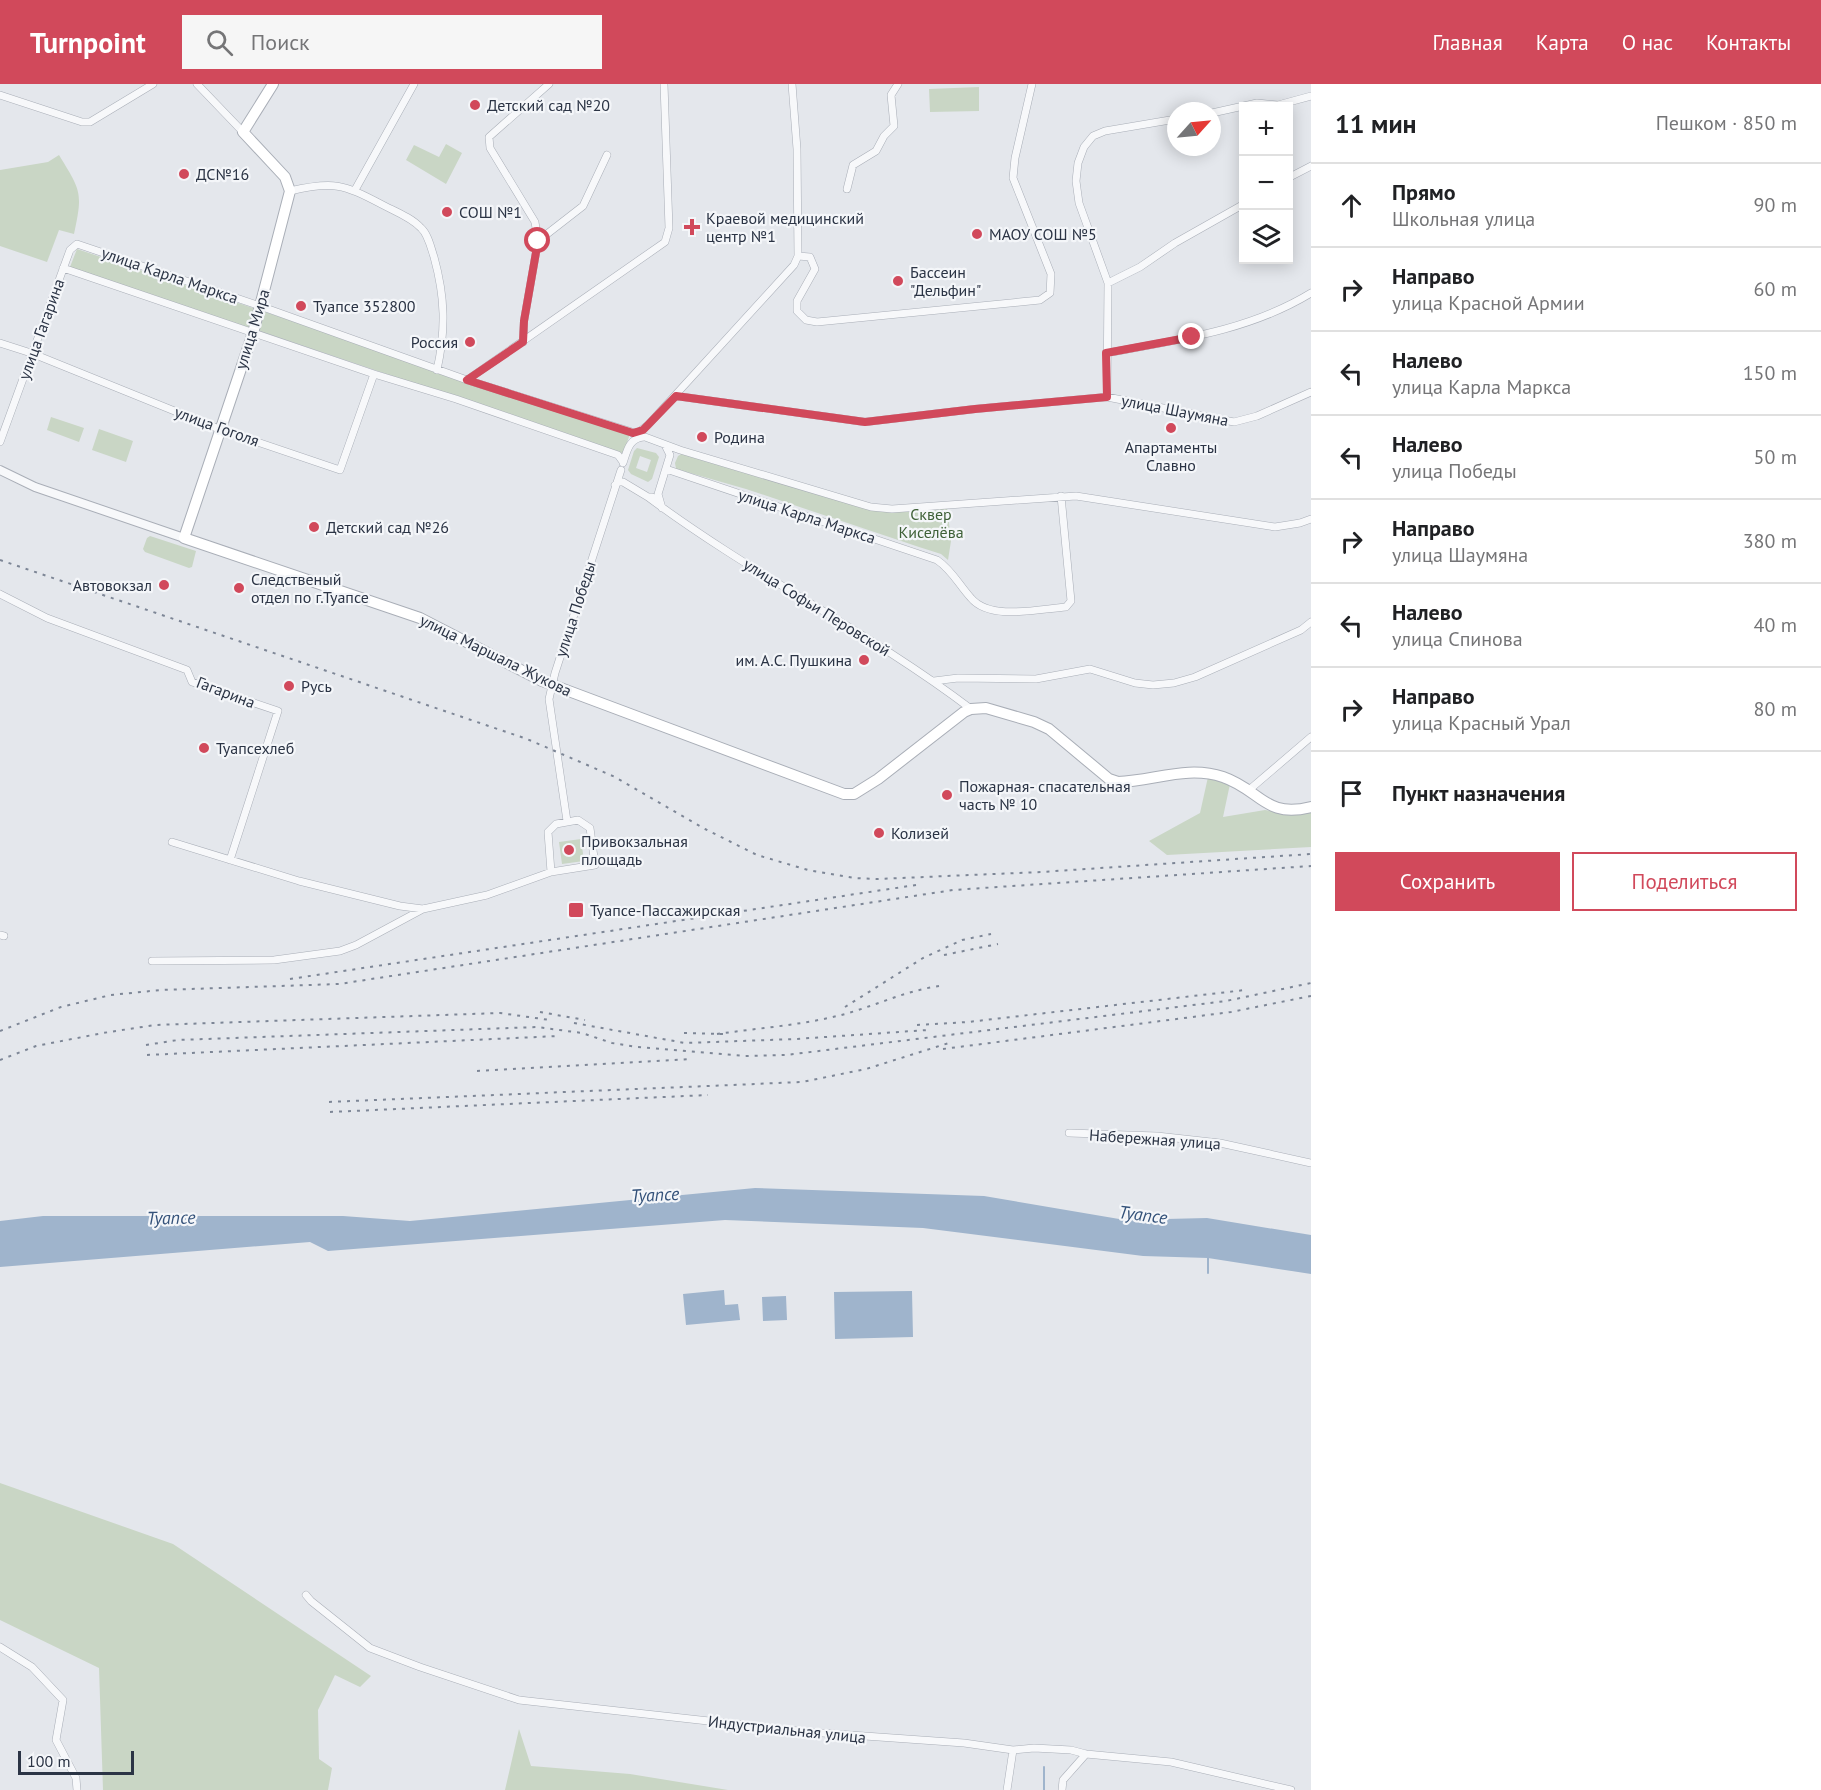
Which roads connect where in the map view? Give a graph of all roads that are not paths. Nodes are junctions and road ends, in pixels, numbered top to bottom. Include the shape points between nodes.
1 (153, 84) edge
2 (197, 84) edge
3 (273, 84) edge
4 (414, 84) edge
5 (549, 84) edge
6 (664, 84) edge
7 (792, 84) edge
8 (898, 84) edge
9 (1032, 84) edge
10 (0, 95) edge
11 (1311, 96) edge
12 (1221, 111) edge
13 (1167, 120) edge
14 (243, 132) junction
15 (607, 155) dead end
16 (1311, 166) edge
17 (1293, 175) edge
18 (847, 189) dead end
19 (355, 190) junction
20 (290, 191) junction
21 (1239, 207) edge
22 (538, 241) junction
23 (70, 250) joint
24 (798, 256) junction
25 (63, 268) junction
26 (1108, 283) junction
27 (1311, 293) edge
28 (260, 306) junction
29 (253, 333) junction
30 (523, 342) junction
31 (0, 343) edge
32 (31, 353) junction
33 (1106, 353) junction
34 (437, 370) junction
35 (374, 374) junction
36 (467, 380) junction
37 (1311, 392) edge
38 (676, 396) junction
39 (1107, 397) junction
40 (219, 429) junction
41 (642, 433) junction
42 (0, 442) edge
43 (665, 446) junction
44 (680, 450) junction
45 (670, 455) junction
46 (623, 462) junction
47 (666, 469) junction
48 (0, 470) edge
49 (621, 470) junction
50 (623, 482) junction
51 (615, 485) junction
52 (660, 489) junction
53 (1061, 496) junction
54 (648, 497) junction
55 (662, 508) junction
56 (1311, 519) edge
57 (184, 538) junction
58 (0, 594) edge
59 (1311, 622) edge
60 (934, 681) junction
61 (551, 685) junction
62 (970, 709) junction
63 (1311, 737) edge
64 (1250, 790) junction
65 (1311, 807) edge
66 (567, 821) junction
67 (172, 842) dead end
68 (230, 860) junction
69 (551, 872) junction
70 (423, 909) junction
71 (152, 961) dead end
72 (1069, 1133) dead end
73 (1311, 1163) edge
74 (306, 1595) dead end
75 (0, 1647) edge
76 (1013, 1750) junction
77 (1086, 1754) junction
78 (77, 1790) edge
79 (1007, 1790) edge
80 (1062, 1790) edge
81 (1291, 1790) edge

1 - 10 street via 96,120 82,123
2 - 14 street
3 - 14 main road
4 - 19 street
5 - 22 street via 489,137 490,148 535,222
6 - 30 street via 669,228 665,242
7 - 24 street
8 - 18 street via 891,95 894,126 876,151 853,165
9 - 24 street via 1013,178 1051,274 1050,292 1040,300 817,322 806,320 797,311 797,301 815,269 810,257
11 - 12 street via 1278,105 1257,103
13 - 26 street via 1105,130 1084,147 1078,163 1079,203
14 - 20 main road via 285,177
15 - 22 street via 583,206
16 - 17 street
19 - 20 street via 330,184
19 - 34 street via 422,229 431,247 444,300 444,334
20 - 28 main road, улица Мира
21 - 26 street
22 - 30 street
23 - 25 street, улица Гагарина
23 - 28 street, улица Карла Маркса via 81,245
24 - 38 street
25 - 29 street, улица Карла Маркса
25 - 32 street, улица Гагарина
26 - 33 street
27 - 33 street via 1273,314 1234,327
28 - 29 main road, улица Мира
28 - 34 street, улица Карла Маркса
29 - 35 street, улица Карла Маркса
29 - 40 main road, улица Мира
30 - 36 street
31 - 32 street, улица Гоголя
32 - 40 street, улица Гоголя
32 - 42 street, улица Гагарина
33 - 39 street
34 - 36 street, улица Карла Маркса
35 - 40 street, улица Гоголя via 340,470
35 - 46 street, улица Карла Маркса via 618,454
36 - 41 street, улица Карла Маркса
37 - 39 street, улица Шаумяна via 1257,417 1234,422
38 - 39 street, улица Шаумяна via 865,422
38 - 41 street
40 - 57 main road, улица Мира
41 - 43 street, улица Карла Маркса
41 - 46 street via 631,442
43 - 44 street, улица Карла Маркса
43 - 45 street
44 - 45 street
44 - 53 street, улица Карла Маркса via 881,509
45 - 47 street
46 - 49 street
47 - 52 street
47 - 53 street, улица Карла Маркса via 937,560 951,571 975,603 1001,612 1066,607 1071,601
48 - 57 street, улица Маршала Жукова via 35,487
49 - 50 street
49 - 51 street, улица Победы
50 - 51 street
50 - 54 street, улица Софьи Перовской
51 - 61 street, улица Победы
52 - 54 street via 655,496
52 - 55 street
53 - 56 street, улица Карла Маркса via 1275,527
54 - 55 street, улица Софьи Перовской
55 - 60 street, улица Софьи Перовской
57 - 61 main road, улица Маршала Жукова via 420,618
58 - 68 street, Гагарина via 47,618 187,670 192,682 279,711
59 - 60 street via 1301,630 1174,684 1135,683 1090,669 1035,679
60 - 62 street, улица Софьи Перовской
61 - 62 main road, улица Маршала Жукова via 844,794 854,794 871,784
61 - 66 street, улица Победы via 551,717
62 - 64 main road via 986,708 1049,729 1118,782 1184,771 1202,772
63 - 64 street
64 - 65 main road via 1268,806 1285,811
66 - 69 street via 548,832
66 - 69 street via 578,820 590,828 595,865
67 - 68 street
68 - 70 street
69 - 70 street via 488,895
70 - 71 street via 340,951 274,960
72 - 73 street, Набережная улица via 1220,1143
74 - 76 street, Индустриальная улица via 370,1648 519,1700
75 - 78 street via 32,1667 63,1700 56,1740 76,1778
76 - 77 street, Индустриальная улица via 1071,1750
76 - 79 street
77 - 80 street via 1063,1780
77 - 81 street, Индустриальная улица via 1171,1762

